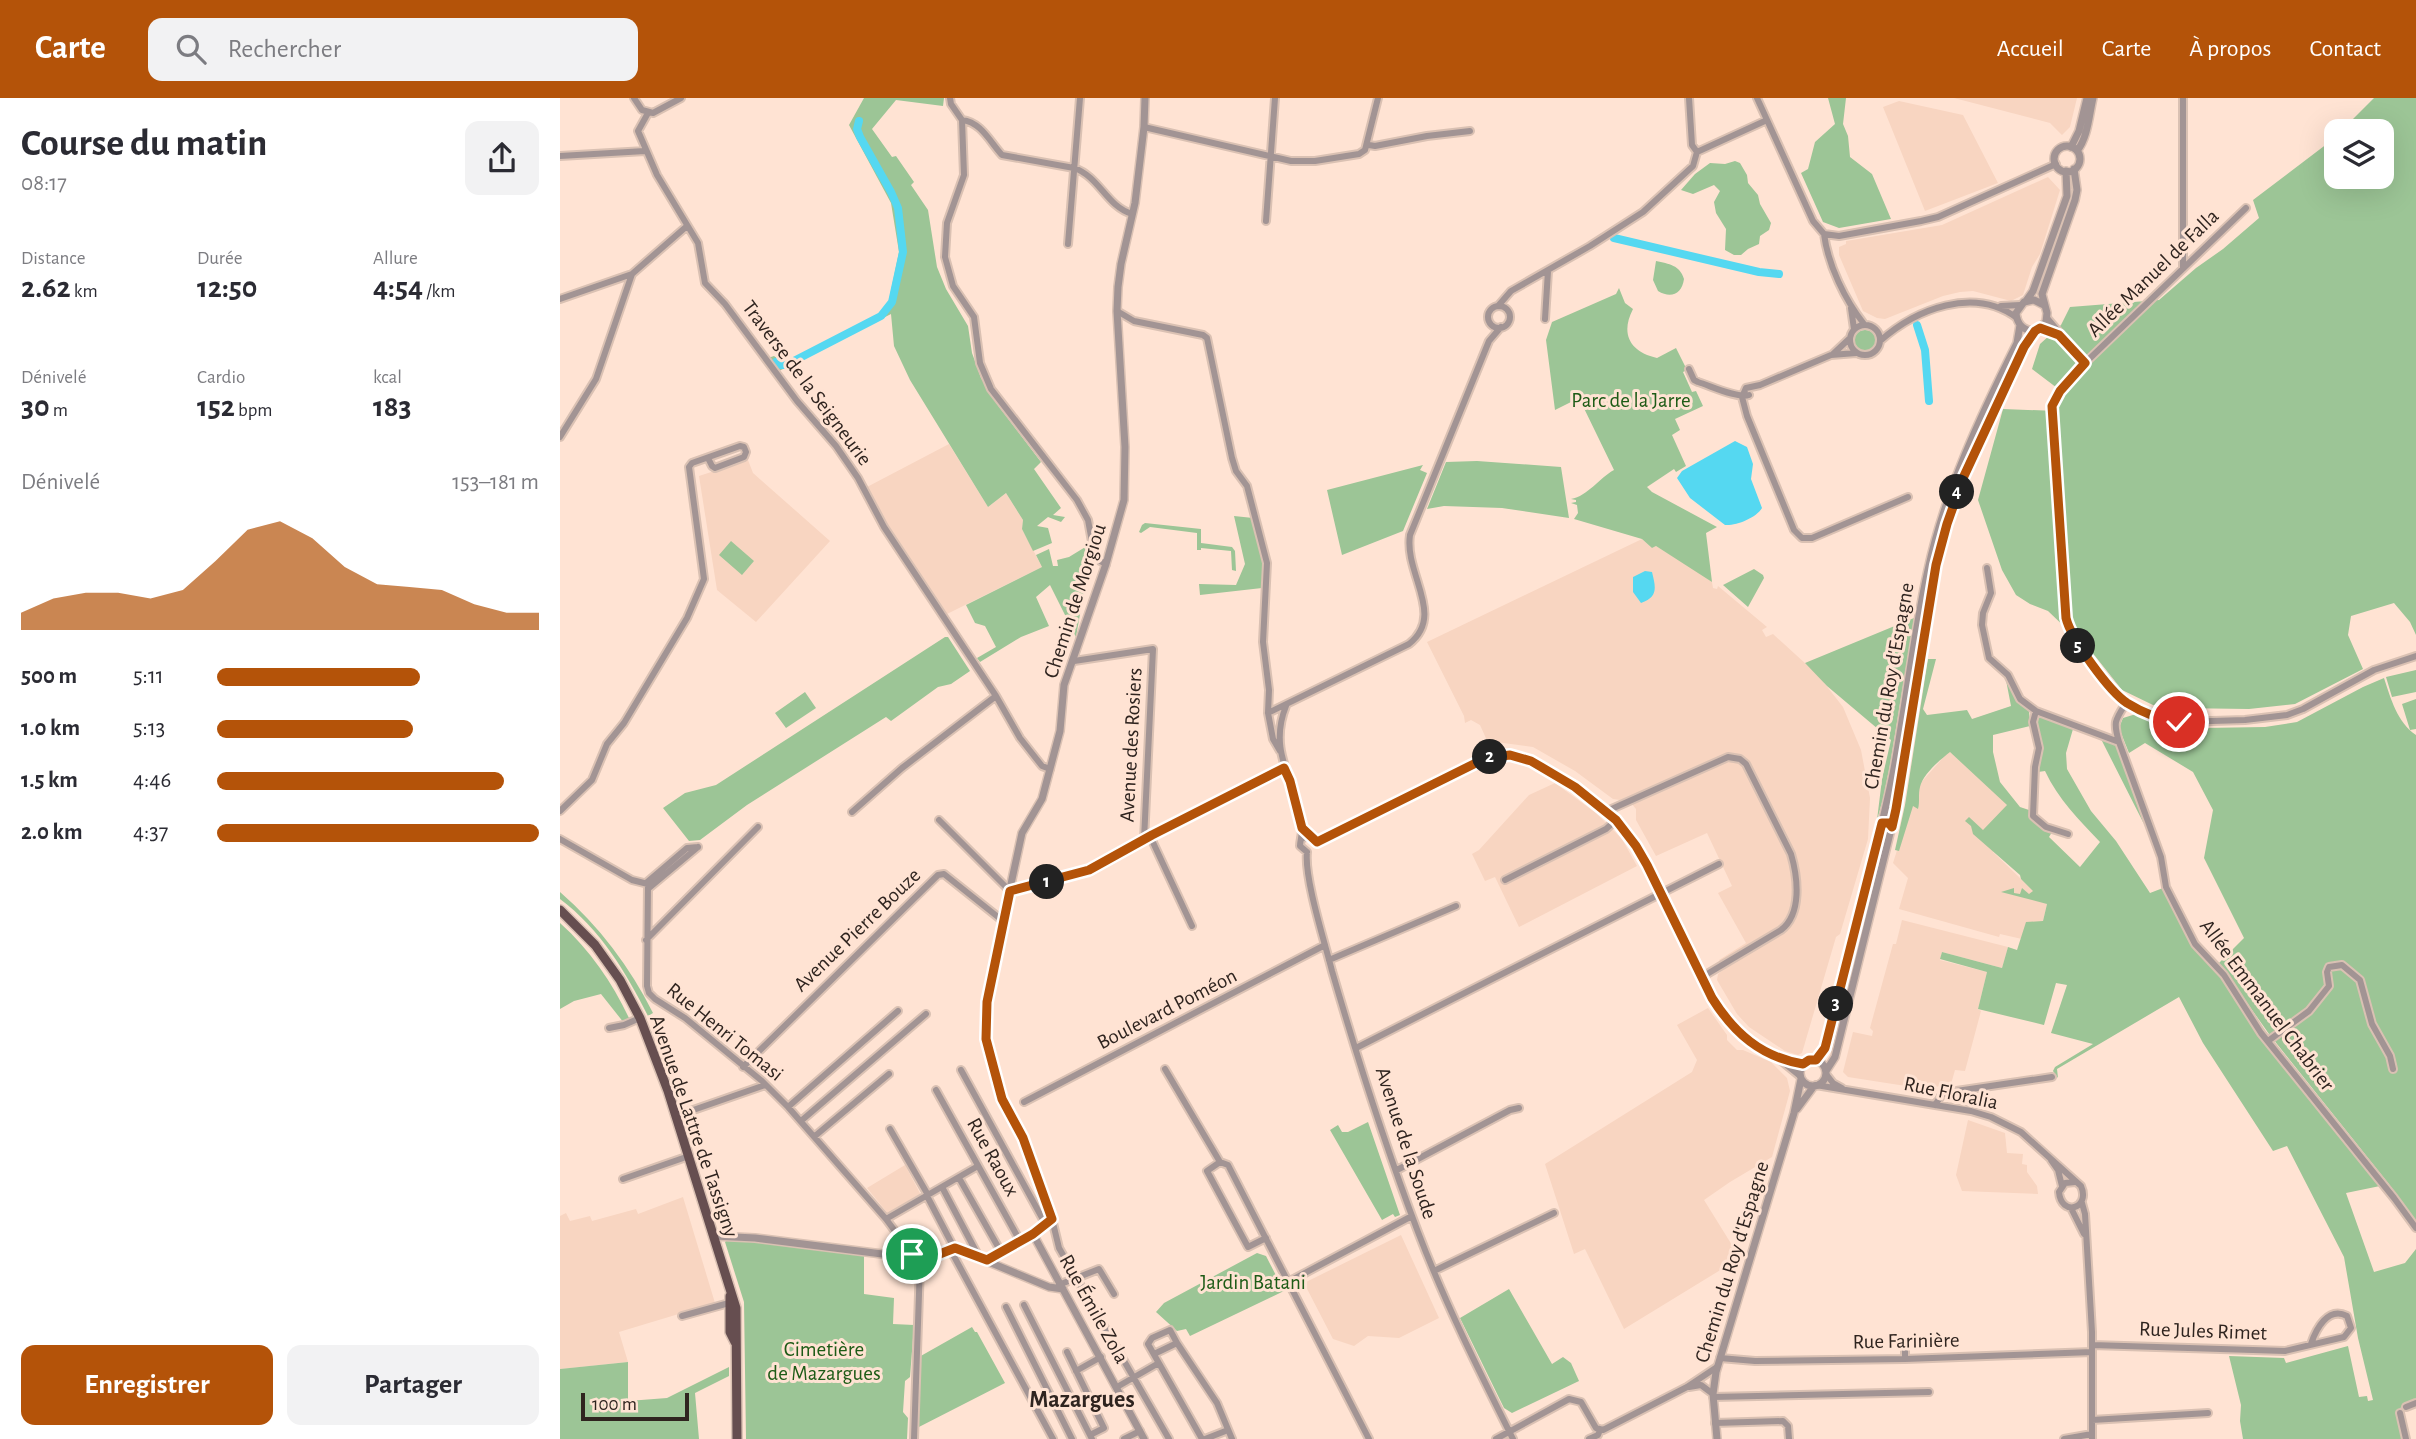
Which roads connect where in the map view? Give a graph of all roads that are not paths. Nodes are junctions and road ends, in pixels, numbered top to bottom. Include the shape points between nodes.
1 (634, 98) edge
2 (681, 98) edge
3 (950, 98) edge
4 (1080, 98) edge
5 (1145, 98) edge
6 (1275, 98) edge
7 (1378, 98) edge
8 (1689, 98) edge
9 (1756, 98) edge
10 (2087, 98) edge
11 (2093, 98) edge
12 (2183, 98) edge
13 (648, 113) junction
14 (962, 120) junction
15 (1767, 120) junction
16 (1144, 127) junction
17 (1470, 131) dead end
18 (1368, 146) junction
19 (2074, 149) junction
20 (645, 151) junction
21 (1697, 152) junction
22 (560, 156) edge
23 (1270, 156) junction
24 (2056, 164) junction
25 (1074, 168) junction
26 (2070, 170) junction
27 (2246, 208) dead end
28 (1132, 214) junction
29 (1266, 221) dead end
30 (687, 226) junction
31 (1824, 234) junction
32 (1839, 236) junction
33 (1068, 244) dead end
34 (1828, 256) junction
35 (2183, 268) junction
36 (1548, 271) junction
37 (632, 274) junction
38 (560, 299) edge
39 (2023, 303) junction
40 (2044, 305) junction
41 (1851, 306) junction
42 (1995, 306) junction
43 (1502, 307) junction
44 (1117, 312) junction
45 (2047, 318) junction
46 (1545, 319) dead end
47 (2018, 321) junction
48 (1489, 322) junction
49 (1864, 324) junction
50 (1900, 325) junction
51 (1501, 327) junction
52 (1854, 329) junction
53 (1876, 329) junction
54 (2038, 329) junction
55 (2059, 335) junction
56 (1849, 339) junction
57 (1489, 341) junction
58 (1880, 341) junction
59 (1856, 353) junction
60 (1831, 355) junction
61 (2085, 363) junction
62 (1689, 369) dead end
63 (1746, 393) junction
64 (560, 437) edge
65 (708, 458) junction
66 (1908, 497) dead end
67 (1106, 564) junction
68 (1987, 568) dead end
69 (2416, 656) edge
70 (1074, 662) junction
71 (996, 696) junction
72 (2126, 703) junction
73 (1286, 706) junction
74 (2036, 711) junction
75 (1268, 713) junction
76 (2119, 742) junction
77 (1280, 751) junction
78 (1284, 768) junction
79 (1050, 769) junction
80 (560, 811) edge
81 (1607, 811) junction
82 (852, 812) dead end
83 (939, 820) dead end
84 (1616, 820) junction
85 (1882, 823) junction
86 (758, 827) dead end
87 (1892, 827) junction
88 (1302, 828) junction
89 (2068, 834) dead end
90 (1309, 835) junction
91 (1147, 838) junction
92 (560, 839) edge
93 (1301, 839) junction
94 (1317, 842) junction
95 (1307, 852) junction
96 (1719, 864) dead end
97 (1505, 880) dead end
98 (648, 886) junction
99 (1010, 891) junction
100 (1661, 894) junction
101 (1456, 906) dead end
102 (560, 910) edge
103 (1003, 921) junction
104 (1192, 926) dead end
105 (646, 940) junction
106 (1325, 945) junction
107 (1329, 960) junction
108 (1702, 978) junction
109 (898, 1011) dead end
110 (926, 1014) dead end
111 (640, 1017) junction
112 (609, 1028) dead end
113 (2268, 1041) junction
114 (1356, 1048) junction
115 (1779, 1059) junction
116 (1816, 1060) junction
117 (1803, 1064) junction
118 (744, 1067) junction
119 (1165, 1069) dead end
120 (2392, 1069) dead end
121 (961, 1070) dead end
122 (1826, 1072) junction
123 (889, 1074) dead end
124 (1800, 1077) junction
125 (2052, 1077) dead end
126 (765, 1085) junction
127 (1815, 1086) junction
128 (1843, 1089) junction
129 (936, 1090) dead end
130 (1024, 1102) dead end
131 (1935, 1105) junction
132 (788, 1107) junction
133 (1519, 1108) dead end
134 (1794, 1113) junction
135 (676, 1116) junction
136 (801, 1121) junction
137 (890, 1129) dead end
138 (815, 1136) junction
139 (2044, 1150) junction
140 (689, 1156) junction
141 (1220, 1162) junction
142 (978, 1166) junction
143 (1397, 1170) junction
144 (958, 1178) junction
145 (623, 1179) dead end
146 (2075, 1182) junction
147 (2062, 1186) junction
148 (942, 1187) junction
149 (927, 1196) junction
150 (2081, 1203) junction
151 (2071, 1208) junction
152 (1554, 1213) dead end
153 (1412, 1216) junction
154 (886, 1219) junction
155 (1049, 1222) junction
156 (2416, 1228) edge
157 (1033, 1234) junction
158 (714, 1236) junction
159 (1266, 1238) junction
160 (2086, 1238) junction
161 (1020, 1241) junction
162 (950, 1249) junction
163 (965, 1251) junction
164 (1001, 1252) junction
165 (979, 1257) junction
166 (918, 1258) junction
167 (987, 1260) junction
168 (958, 1261) junction
169 (1434, 1271) junction
170 (1075, 1277) junction
171 (1288, 1282) junction
172 (1062, 1286) junction
173 (1114, 1294) dead end
174 (729, 1299) junction
175 (1024, 1305) dead end
176 (1006, 1307) dead end
177 (682, 1315) dead end
178 (1177, 1343) junction
179 (1905, 1345) dead end
180 (2311, 1345) junction
181 (2092, 1349) junction
182 (1067, 1352) dead end
183 (1154, 1354) junction
184 (1101, 1357) junction
185 (1720, 1358) junction
186 (1905, 1359) junction
187 (1157, 1364) junction
188 (1717, 1367) junction
189 (1076, 1371) junction
190 (1135, 1377) junction
191 (1117, 1387) junction
192 (1687, 1387) junction
193 (1929, 1392) dead end
194 (1713, 1396) junction
195 (2416, 1403) edge
196 (2406, 1407) dead end
197 (2208, 1413) dead end
198 (2400, 1413) dead end
199 (2092, 1420) junction
200 (1716, 1423) junction
201 (1228, 1430) junction
202 (1600, 1430) junction
203 (1140, 1431) junction
204 (1511, 1436) edge
205 (1091, 1437) edge
206 (2092, 1437) edge
207 (737, 1439) edge
208 (914, 1439) edge
209 (1053, 1439) edge
210 (1072, 1439) edge
211 (1124, 1439) edge
212 (1144, 1439) edge
213 (1169, 1439) edge
214 (1204, 1439) edge
215 (1232, 1439) edge
216 (1369, 1439) edge
217 (1496, 1439) edge
218 (1589, 1439) edge
219 (1717, 1439) edge
220 (1789, 1439) edge
221 (2064, 1439) edge
222 (2406, 1439) edge

1 - 13 street
2 - 13 street
3 - 14 street
4 - 25 street
5 - 16 street, Chemin de Morgiou
6 - 23 street
7 - 18 street
8 - 21 street via 1692,145
9 - 15 street
10 - 19 street
11 - 19 street via 2086,132
12 - 35 street
13 - 20 street, Traverse de la Seigneurie via 638,131
14 - 25 street via 980,127 1002,155
14 - 67 street via 963,181 949,211 945,257 953,286 974,317 980,363 991,389 1077,500 1088,520 1096,558
15 - 21 street
15 - 31 street via 1813,221
16 - 23 street
16 - 28 street, Chemin de Morgiou
17 - 18 street
18 - 23 street via 1359,154 1315,161
19 - 24 street via 2057,151
19 - 26 street via 2080,161
20 - 22 street
20 - 30 street, Traverse de la Seigneurie
21 - 36 street via 1693,166 1643,212
23 - 29 street
24 - 26 street
24 - 32 street via 1938,217
25 - 28 street via 1092,178 1117,208
25 - 33 street
26 - 39 street via 2067,196 2033,291
26 - 40 street via 2077,190 2042,295
27 - 35 street, Allée Manuel de Falla
28 - 44 street, Chemin de Morgiou
30 - 37 street
30 - 71 street, Traverse de la Seigneurie via 698,243 705,283 836,446
31 - 32 street
31 - 34 street
32 - 34 street
34 - 41 street
35 - 61 street, Allée Manuel de Falla
36 - 43 street via 1511,291
36 - 46 street
37 - 38 street
37 - 64 street via 596,379
39 - 40 street via 2036,300
39 - 42 street
39 - 47 street
40 - 45 street
41 - 49 street
41 - 52 street
42 - 47 street
42 - 50 street via 1959,302
43 - 48 street via 1489,312
43 - 51 street via 1509,320
44 - 67 street, Chemin de Morgiou via 1125,478
44 - 75 street via 1135,321 1207,338 1232,458 1247,486 1267,562 1263,642
45 - 54 street
45 - 55 street
47 - 54 street via 2026,330
47 - 85 street, Chemin du Roy d'Espagne via 2017,343 1965,455 1932,554
48 - 51 street
48 - 57 street
49 - 52 street
49 - 53 street
50 - 53 street
50 - 58 street
51 - 57 street
52 - 56 street
53 - 58 street
54 - 55 street
54 - 87 street, Chemin du Roy d'Espagne via 2024,347 1954,499 1936,565
55 - 61 street
56 - 59 street
56 - 60 street
57 - 73 street via 1410,535 1424,608 1420,634 1409,644
58 - 59 street via 1871,354
59 - 60 street
60 - 63 street
61 - 72 street, Allée Manuel de Falla via 2052,406 2066,618 2076,643
62 - 63 street via 1694,380
63 - 66 street via 1744,405 1752,429 1794,530 1802,538 1812,538
65 - 65 street via 740,446 746,453 715,468
65 - 80 street via 692,463 689,469 704,579 687,618 607,744 592,780
67 - 70 street, Chemin de Morgiou
68 - 74 street via 1991,593 1983,613 1986,650 2021,699
69 - 72 street via 2374,670 2303,709 2275,718 2179,722
70 - 79 street, Chemin de Morgiou via 1064,685 1060,731
70 - 91 street, Avenue des Rosiers via 1153,649
71 - 79 street, Traverse de la Seigneurie via 1032,755
71 - 82 street
72 - 76 street, Allée Emmanuel Chabrier via 2114,725
73 - 75 street
73 - 77 street
74 - 76 street
74 - 89 street via 2033,722 2039,748 2033,816 2046,827
75 - 77 street
76 - 113 street, Allée Emmanuel Chabrier via 2161,857 2166,887 2195,944 2224,975
77 - 78 street
78 - 88 street
78 - 91 street
79 - 99 street, Chemin de Morgiou via 1040,805 1022,833
81 - 84 street
81 - 94 street via 1531,761 1499,756 1486,758
81 - 108 street via 1728,757 1746,764 1791,854 1794,914 1781,930
83 - 99 street
84 - 97 street
84 - 100 street via 1636,846
85 - 87 street
85 - 116 street, Chemin du Roy d'Espagne via 1825,1048
86 - 105 street
87 - 122 street, Chemin du Roy d'Espagne via 1835,1057
88 - 90 street
88 - 93 street
90 - 93 street
90 - 94 street
91 - 99 street via 1089,870
91 - 104 street
92 - 98 street
93 - 95 street via 1300,846
94 - 95 street via 1314,850
95 - 106 street, Avenue de la Soude
96 - 100 street
98 - 98 street via 698,847 687,848
98 - 105 street, Rue Henri Tomasi
99 - 103 street, Chemin de Morgiou
100 - 108 street
100 - 114 street
101 - 107 street
102 - 111 main road, Avenue de Lattre de Tassigny via 611,965
103 - 118 street, Avenue Pierre Bouze via 944,874 938,875
103 - 155 street, Chemin de Morgiou via 987,1002 986,1039 1002,1099 1023,1138
105 - 118 street, Rue Henri Tomasi via 649,993
106 - 107 street, Avenue de la Soude
106 - 130 street, Boulevard Poméon
107 - 114 street, Avenue de la Soude
108 - 115 street via 1734,1029
109 - 132 street
110 - 136 street
111 - 112 street
111 - 135 main road, Avenue de Lattre de Tassigny
113 - 120 street via 2316,1005 2329,986 2329,967 2342,964 2360,980 2372,1024
113 - 156 street, Allée Emmanuel Chabrier
114 - 143 street, Avenue de la Soude
115 - 117 street
115 - 124 street
116 - 117 street
116 - 122 street
117 - 124 street
118 - 126 street, Rue Henri Tomasi
119 - 141 street
121 - 155 street
122 - 127 street
122 - 128 street
123 - 138 street
124 - 127 street
124 - 134 street, Chemin du Roy d'Espagne
125 - 131 street via 1943,1093
126 - 132 street, Rue Henri Tomasi
126 - 135 street
127 - 128 street, Rue Floralia
127 - 134 street, Chemin du Roy d'Espagne
128 - 131 street, Rue Floralia
129 - 142 street, Rue Raoux
131 - 139 street, Rue Floralia via 2000,1120
132 - 136 street, Rue Henri Tomasi
133 - 143 street
134 - 185 street, Chemin du Roy d'Espagne
135 - 140 main road, Avenue de Lattre de Tassigny
136 - 138 street, Rue Henri Tomasi
137 - 149 street
138 - 154 street, Rue Henri Tomasi
139 - 146 street, Rue Floralia
139 - 147 street, Rue Floralia
140 - 145 street
140 - 158 main road, Avenue de Lattre de Tassigny
141 - 159 street via 1228,1166
141 - 159 street via 1207,1171 1248,1247
142 - 144 street
142 - 161 street, Rue Raoux
143 - 153 street, Avenue de la Soude
144 - 148 street
144 - 164 street
146 - 147 street
146 - 150 street via 2084,1190
147 - 151 street via 2060,1201
148 - 149 street
148 - 165 street
149 - 154 street
149 - 162 street via 951,1242
150 - 151 street
150 - 160 street
151 - 160 street
152 - 169 street
153 - 169 street, Avenue de la Soude
153 - 171 street
154 - 166 street, Rue Henri Tomasi
155 - 157 street
155 - 170 street, Chemin de Morgiou
157 - 161 street
157 - 172 street, Rue Émile Zola
158 - 166 street
158 - 174 main road, Avenue de Lattre de Tassigny
159 - 171 street
160 - 181 street
161 - 164 street
162 - 163 street
162 - 166 street
162 - 168 street
163 - 165 street
163 - 168 street
164 - 167 street
165 - 167 street
166 - 208 street
167 - 172 street via 1049,1287
168 - 209 street
169 - 204 street, Avenue de la Soude
170 - 172 street
170 - 173 street via 1099,1269
170 - 190 street, Chemin de Morgiou
171 - 216 street
172 - 184 street, Rue Émile Zola
174 - 177 street
174 - 207 main road, Avenue de Lattre de Tassigny via 736,1308
175 - 205 street
176 - 210 street
178 - 183 street
178 - 183 street via 1170,1330 1152,1338 1148,1343
178 - 201 street via 1217,1403
179 - 186 street
180 - 180 street, Rue Jules Rimet via 2349,1333 2347,1315 2331,1314
180 - 181 street, Rue Jules Rimet via 2277,1351
181 - 186 street, Rue Farinière
181 - 199 street
182 - 189 street
183 - 187 street
184 - 189 street
184 - 191 street, Rue Émile Zola
185 - 186 street, Rue Farinière
185 - 188 street, Chemin du Roy d'Espagne
187 - 190 street
187 - 214 street
188 - 192 street
188 - 194 street, Chemin du Roy d'Espagne
189 - 205 street via 1104,1428
190 - 191 street
190 - 213 street, Chemin de Morgiou
191 - 203 street, Rue Émile Zola
192 - 194 street via 1700,1385
192 - 202 street
193 - 194 street
194 - 200 street, Chemin du Roy d'Espagne
195 - 196 street
197 - 199 street
198 - 222 street
199 - 206 street
200 - 219 street, Chemin du Roy d'Espagne
200 - 220 street via 1783,1421
201 - 214 street
201 - 215 street
202 - 204 street via 1581,1402 1569,1399
202 - 218 street
203 - 211 street
203 - 212 street, Rue Émile Zola
204 - 217 street
206 - 221 street

